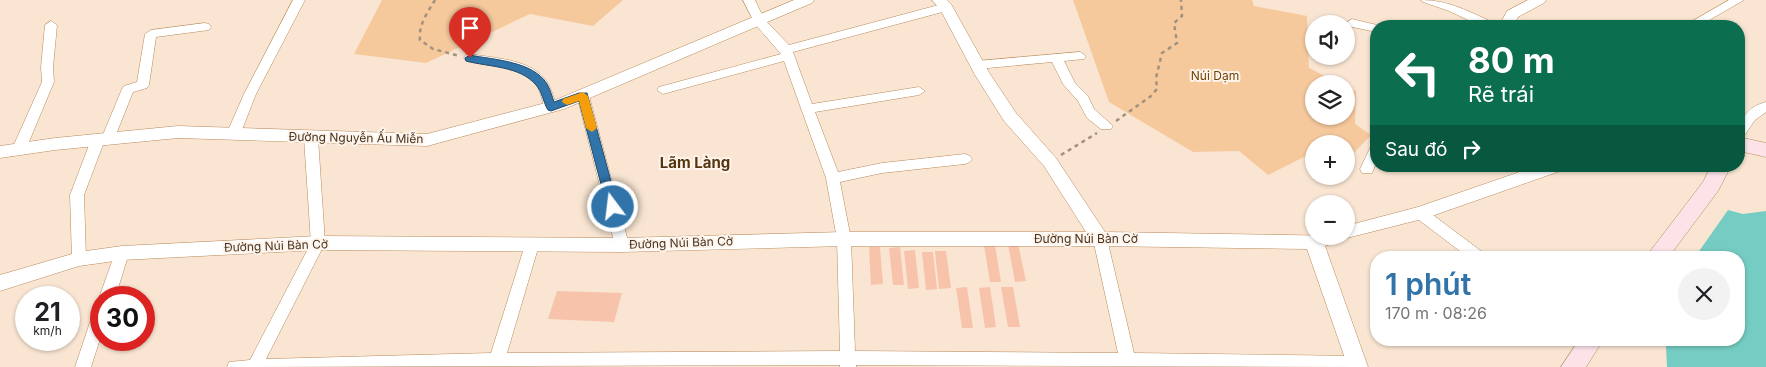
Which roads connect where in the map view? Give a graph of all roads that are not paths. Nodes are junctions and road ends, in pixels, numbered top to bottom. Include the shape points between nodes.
1 (299, 0) edge
2 (749, 0) edge
3 (807, 0) edge
4 (1427, 0) edge
5 (1539, 0) edge
6 (1738, 0) edge
7 (943, 3) edge
8 (1478, 20) edge
9 (1509, 20) edge
10 (1701, 20) edge
11 (759, 21) junction
12 (50, 24) dead end
13 (1355, 24) edge
14 (205, 27) dead end
15 (1370, 27) edge
16 (787, 53) junction
17 (1080, 56) dead end
18 (470, 58) road end
19 (1056, 58) junction
20 (977, 65) junction
21 (663, 90) dead end
22 (919, 91) dead end
23 (583, 96) junction
24 (1766, 106) edge
25 (551, 107) junction
26 (808, 110) junction
27 (1745, 124) edge
28 (1106, 126) road end
29 (233, 135) junction
30 (311, 138) junction
31 (103, 140) junction
32 (1745, 145) edge
33 (19, 150) junction
34 (1766, 150) edge
35 (0, 152) edge
36 (965, 159) dead end
37 (1370, 162) edge
38 (1367, 169) dead end
39 (1540, 172) edge
40 (1718, 172) edge
41 (833, 178) junction
42 (1420, 213) junction
43 (1355, 231) edge
44 (844, 238) junction
45 (1100, 238) junction
46 (1305, 242) edge
47 (318, 243) junction
48 (622, 244) junction
49 (532, 245) junction
50 (1315, 245) edge
51 (1471, 251) edge
52 (1660, 251) edge
53 (122, 253) junction
54 (79, 259) junction
55 (0, 283) edge
56 (110, 286) edge
57 (90, 344) edge
58 (1588, 346) edge
59 (496, 363) edge
60 (848, 363) edge
61 (1129, 363) edge
62 (1357, 365) edge
63 (82, 367) edge
64 (235, 367) edge
65 (254, 367) edge
66 (1573, 367) edge

1 - 29 street via 250,94
2 - 11 street
3 - 11 street, Đường Nguyễn Ấu Miễn
4 - 8 street
5 - 9 street via 1512,14
6 - 10 street
7 - 16 street
7 - 20 street
11 - 16 street
11 - 23 street, Đường Nguyễn Ấu Miễn
12 - 33 street via 48,82
13 - 15 street
14 - 31 street via 151,34 143,84 128,89
16 - 21 street
16 - 26 street
17 - 19 street
18 - 25 street via 514,67 530,74 542,84
19 - 20 street
19 - 28 street via 1095,120
20 - 45 street via 1010,117 1050,162
22 - 26 street
23 - 25 street, Đường Nguyễn Ấu Miễn
23 - 48 street
24 - 27 street
25 - 30 street, Đường Nguyễn Ấu Miễn via 427,140
26 - 41 street
29 - 30 street, Đường Nguyễn Ấu Miễn
29 - 31 street, Đường Nguyễn Ấu Miễn via 178,132
30 - 47 street
31 - 33 street, Đường Nguyễn Ấu Miễn
31 - 54 street via 77,195
32 - 34 main road
33 - 35 street, Đường Nguyễn Ấu Miễn
36 - 41 street via 882,168
37 - 38 street
39 - 42 street
40 - 52 main road via 1711,186
41 - 44 street
42 - 43 street
42 - 51 street
44 - 45 street, Đường Núi Bàn Cờ
44 - 48 street, Đường Núi Bàn Cờ
44 - 60 street
45 - 46 street, Đường Núi Bàn Cờ
45 - 61 street
47 - 49 street, Đường Núi Bàn Cờ
47 - 53 street, Đường Núi Bàn Cờ
47 - 65 street
48 - 49 street, Đường Núi Bàn Cờ
49 - 59 street
50 - 62 street
53 - 54 street, Đường Núi Bàn Cờ
53 - 56 street
54 - 55 street, Đường Núi Bàn Cờ
57 - 63 street
58 - 66 main road
59 - 60 street
59 - 65 street
60 - 61 street
61 - 62 street
64 - 65 street

